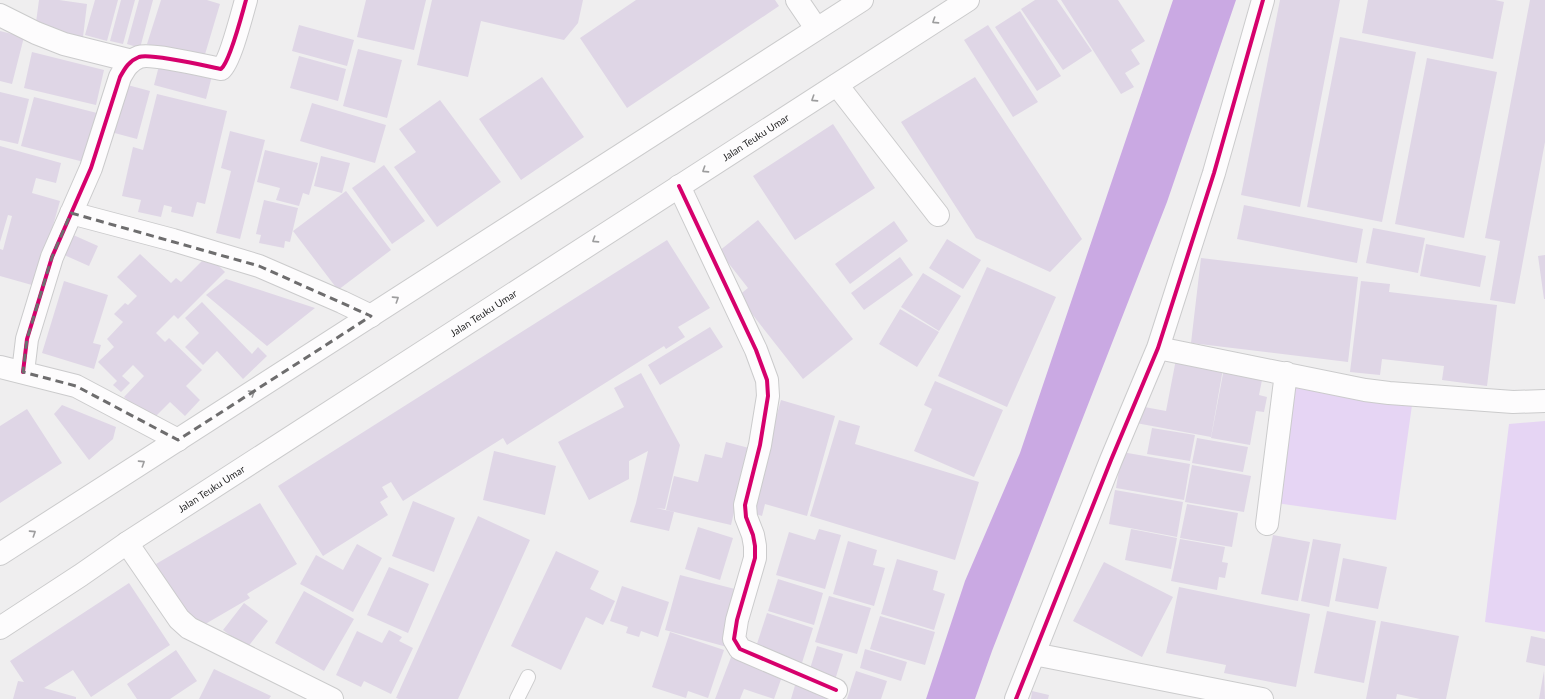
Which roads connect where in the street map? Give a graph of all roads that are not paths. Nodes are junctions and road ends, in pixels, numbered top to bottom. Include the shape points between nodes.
1 (246, 0) edge
2 (797, 0) edge
3 (862, 0) edge
4 (968, 0) edge
5 (1264, 0) edge
6 (0, 15) edge
7 (816, 28) junction
8 (132, 61) junction
9 (837, 85) junction
10 (679, 186) junction
11 (71, 213) junction
12 (938, 215) dead end
13 (370, 316) junction
14 (1158, 348) junction
15 (0, 367) edge
16 (23, 372) junction
17 (1286, 373) junction
18 (1545, 402) edge
19 (178, 440) junction
20 (1268, 524) dead end
21 (127, 543) junction
22 (0, 554) edge
23 (0, 628) edge
24 (1034, 654) junction
25 (528, 677) dead end
26 (836, 690) dead end
27 (332, 699) edge
28 (516, 699) edge
29 (1016, 699) edge
30 (1262, 699) edge

1 - 8 main road via 223,68 145,56
2 - 7 main road
3 - 7 main road
4 -> 9 main road, Jalan Teuku Umar
5 - 14 main road via 1214,173
6 - 8 main road via 64,44
13 -> 7 main road
8 - 11 main road via 120,77 92,168
9 -> 10 main road, Jalan Teuku Umar
9 - 12 main road
10 -> 21 main road, Jalan Teuku Umar
10 - 26 main road via 756,350 767,380 768,396 760,445 745,505 746,517 756,546 755,558 734,639 740,649
11 - 13 main road via 259,266
11 - 16 main road via 52,256 27,339
19 -> 13 main road
14 - 17 main road
14 - 24 main road
15 - 16 main road
16 - 19 main road via 76,386
17 - 18 main road via 1389,393
17 - 20 main road
22 -> 19 main road
21 - 23 main road, Jalan Teuku Umar
21 - 27 main road via 179,619 189,628
24 - 29 main road
24 - 30 main road
25 - 28 lane

